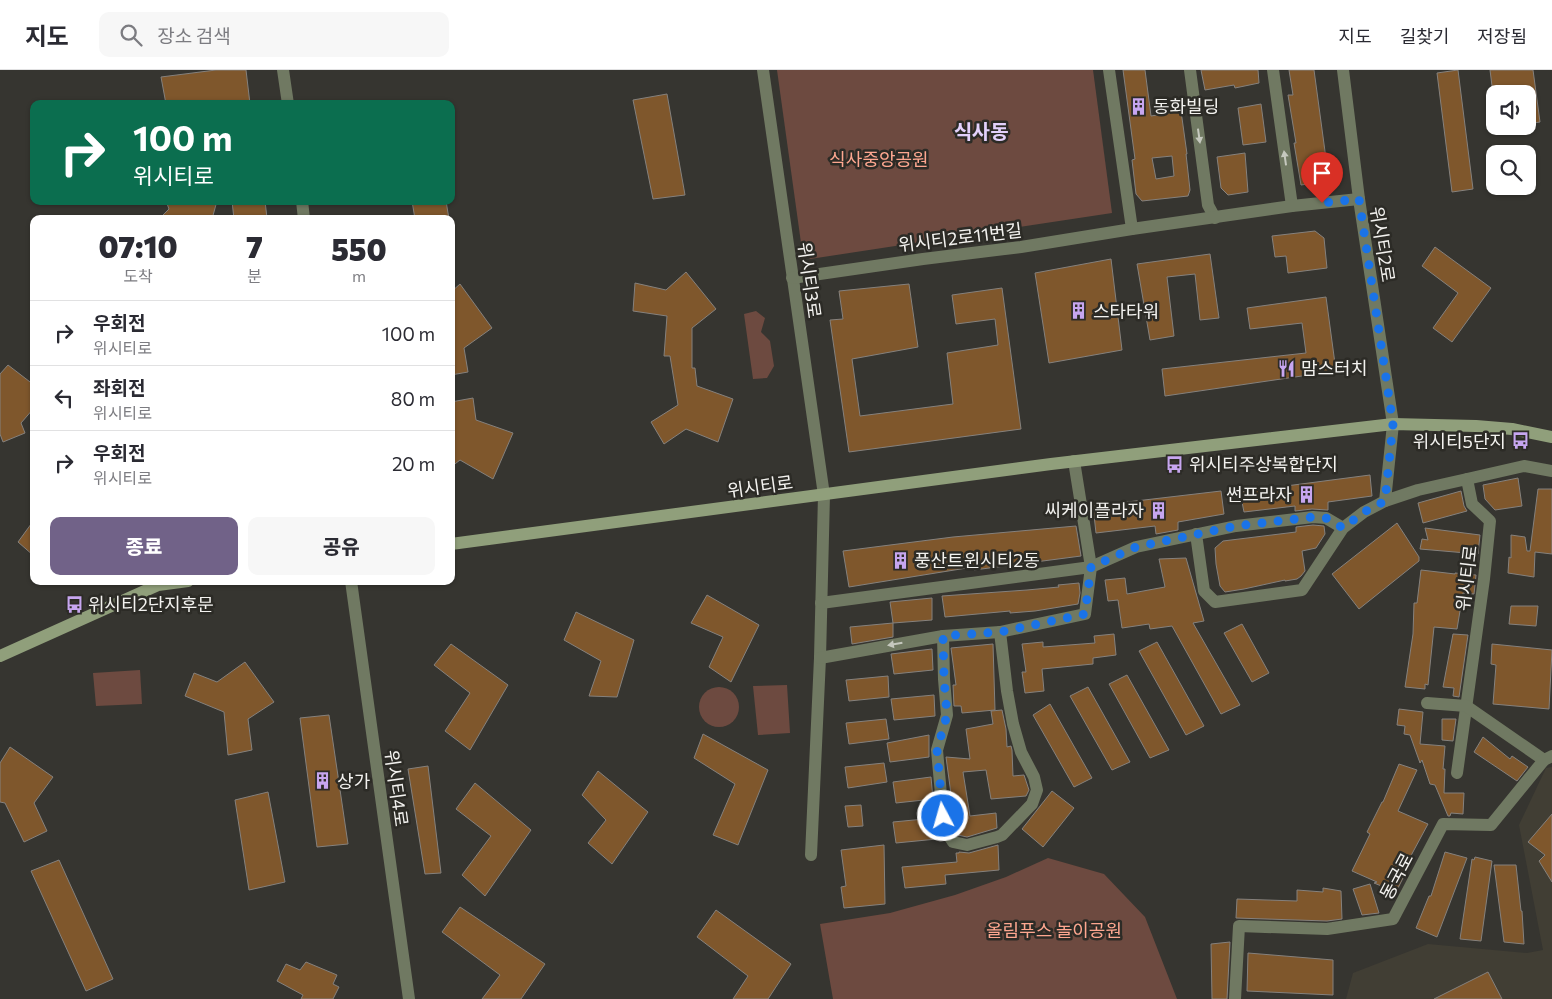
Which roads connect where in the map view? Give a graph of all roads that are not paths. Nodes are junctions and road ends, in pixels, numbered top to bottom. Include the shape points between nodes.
1 (283, 70) edge
2 (763, 70) edge
3 (1109, 70) edge
4 (1190, 70) edge
5 (1273, 70) edge
6 (1343, 70) edge
7 (287, 100) edge
8 (1359, 199) junction
9 (1292, 206) junction
10 (1215, 218) junction
11 (1132, 229) junction
12 (792, 278) junction
13 (1393, 424) junction
14 (1552, 437) edge
15 (1074, 461) junction
16 (1552, 471) edge
17 (1467, 479) junction
18 (824, 495) junction
19 (1385, 501) junction
20 (1343, 528) junction
21 (1196, 534) junction
22 (455, 543) edge
23 (1091, 567) junction
24 (158, 585) edge
25 (352, 585) edge
26 (820, 603) junction
27 (1000, 632) junction
28 (943, 636) junction
29 (0, 656) edge
30 (820, 658) junction
31 (1428, 704) dead end
32 (1466, 706) junction
33 (1548, 758) edge
34 (1457, 772) dead end
35 (811, 855) dead end
36 (409, 999) edge
37 (1235, 999) edge

1 - 7 street
2 - 12 street, 위시티3로
3 - 11 street
4 -> 10 street via 1208,205
9 -> 5 street
6 - 8 street, 위시티2로
8 - 9 street, 위시티2로11번길
8 - 13 street, 위시티2로
9 - 10 street, 위시티2로11번길
10 - 11 street, 위시티2로11번길
11 - 12 street, 위시티2로11번길 via 1021,248
12 - 18 street, 위시티3로
13 - 14 main road, 위시티로 via 1512,429
13 - 15 main road, 위시티로
13 - 19 street
15 - 18 main road, 위시티로
15 - 23 street
16 - 17 street via 1524,466
17 - 19 street
17 - 32 street, 위시티로 via 1472,504 1490,521
18 - 22 main road, 위시티로
18 - 26 street, 위시티3로
19 - 20 street
20 - 21 street via 1326,518 1313,517
20 - 21 street via 1302,590 1214,602 1204,591
21 - 23 street via 1136,547
23 - 26 street
23 - 27 street via 1085,614
24 - 29 main road
25 - 36 street, 위시티4로
26 - 30 street, 위시티3로
27 - 28 street
27 - 28 street via 1013,724 1037,790 1032,804 1002,835 967,845 953,842 944,828 937,750 947,715
28 -> 30 street
30 - 35 street, 위시티3로
31 - 32 street
32 - 33 street
32 - 34 street, 위시티로
33 - 37 street, 동국로 via 1491,825 1442,824 1393,919 1328,929 1239,926

